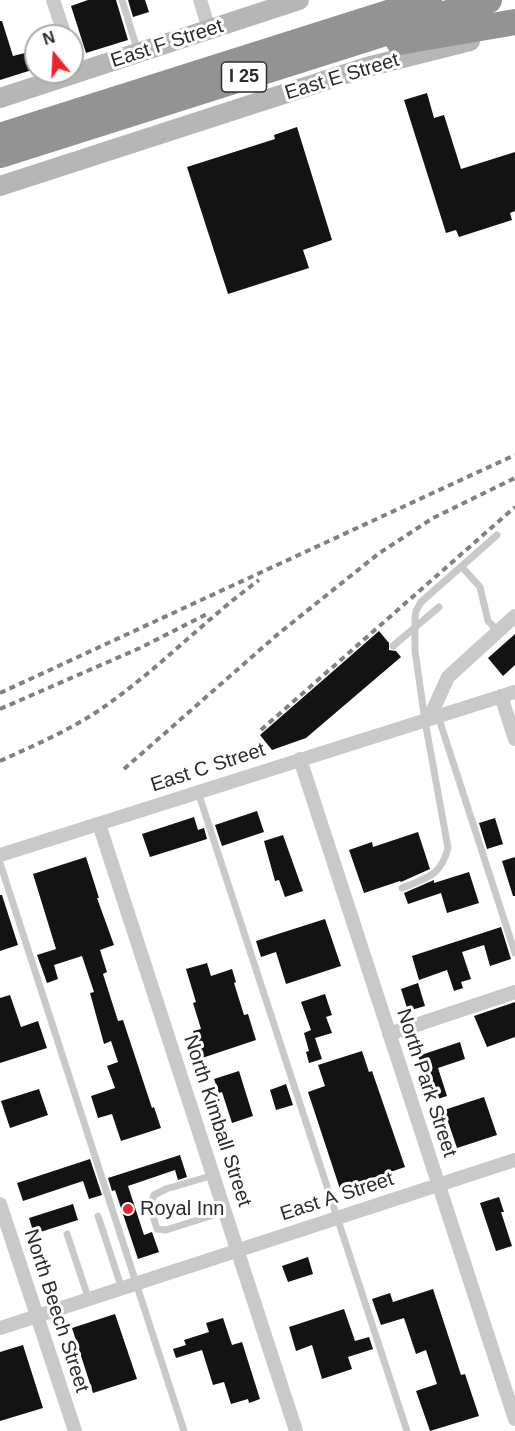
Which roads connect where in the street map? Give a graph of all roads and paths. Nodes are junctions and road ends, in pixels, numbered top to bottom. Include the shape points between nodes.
1 (53, 0) edge
2 (122, 0) edge
3 (200, 0) edge
4 (299, 0) edge
5 (388, 0) edge
6 (429, 0) edge
7 (489, 0) edge
8 (278, 3) edge
9 (515, 22) edge
10 (61, 24) edge
11 (209, 29) junction
12 (515, 29) edge
13 (139, 53) junction
14 (84, 62) edge
15 (240, 69) junction
16 (30, 84) edge
17 (0, 97) edge
18 (0, 136) edge
19 (0, 155) edge
20 (0, 186) edge
21 (497, 535) dead end
22 (462, 567) junction
23 (439, 607) dead end
24 (515, 616) edge
25 (415, 628) junction
26 (498, 631) junction
27 (393, 646) dead end
28 (515, 692) edge
29 (501, 696) junction
30 (431, 719) junction
31 (515, 740) edge
32 (300, 759) junction
33 (198, 792) junction
34 (99, 824) junction
35 (0, 855) edge
36 (0, 863) edge
37 (402, 888) dead end
38 (515, 953) edge
39 (515, 992) edge
40 (389, 1034) junction
41 (515, 1160) edge
42 (214, 1174) junction
43 (439, 1184) junction
44 (0, 1204) edge
45 (226, 1211) junction
46 (98, 1216) dead end
47 (336, 1218) junction
48 (67, 1234) dead end
49 (238, 1249) junction
50 (136, 1284) junction
51 (122, 1289) junction
52 (89, 1300) junction
53 (36, 1317) junction
54 (0, 1328) edge
55 (515, 1419) edge
56 (75, 1431) edge
57 (184, 1431) edge
58 (296, 1431) edge
59 (407, 1431) edge

1 - 10 street
2 - 13 lane
3 - 11 street
4 - 8 main road, East F Street
5 - 15 highway
6 - 15 highway, I 25
7 - 15 highway, I 25
8 - 11 main road, East F Street
9 - 15 highway
11 - 13 main road, East F Street
12 - 20 main road, East E Street via 367,68
13 - 14 main road, East F Street
15 - 18 highway, I 25
15 - 19 highway, I 25
16 - 17 main road, East F Street
21 - 22 lane
22 - 25 lane via 421,602
22 - 26 lane via 480,587 488,621
23 - 25 lane
24 - 26 street
25 - 27 lane
25 - 30 lane via 415,651
26 - 30 street via 448,677
28 - 29 street, East C Street
29 - 30 street, East C Street
29 - 31 street
30 - 32 street, East C Street
30 - 37 lane via 448,848 444,862 433,876
30 - 38 lane
32 - 33 street, East C Street
32 - 40 street, North Park Street
33 - 34 street, East C Street
33 - 47 lane
34 - 35 street, East C Street
34 - 42 street, North Kimball Street
36 - 50 lane
39 - 40 street
40 - 43 street, North Park Street
41 - 43 street, East A Street
42 - 45 street, North Kimball Street
42 - 45 lane via 166,1189 154,1195 150,1206 158,1229 166,1230
43 - 47 street, East A Street
43 - 55 street, North Park Street
44 - 53 street, North Beech Street
45 - 49 street, North Kimball Street
46 - 51 lane
47 - 49 street, East A Street
47 - 59 lane
48 - 52 lane
49 - 50 street, East A Street
49 - 58 street, North Kimball Street
50 - 51 street, East A Street
50 - 57 lane
51 - 52 street, East A Street
52 - 53 street, East A Street
53 - 54 street, East A Street
53 - 56 street, North Beech Street

